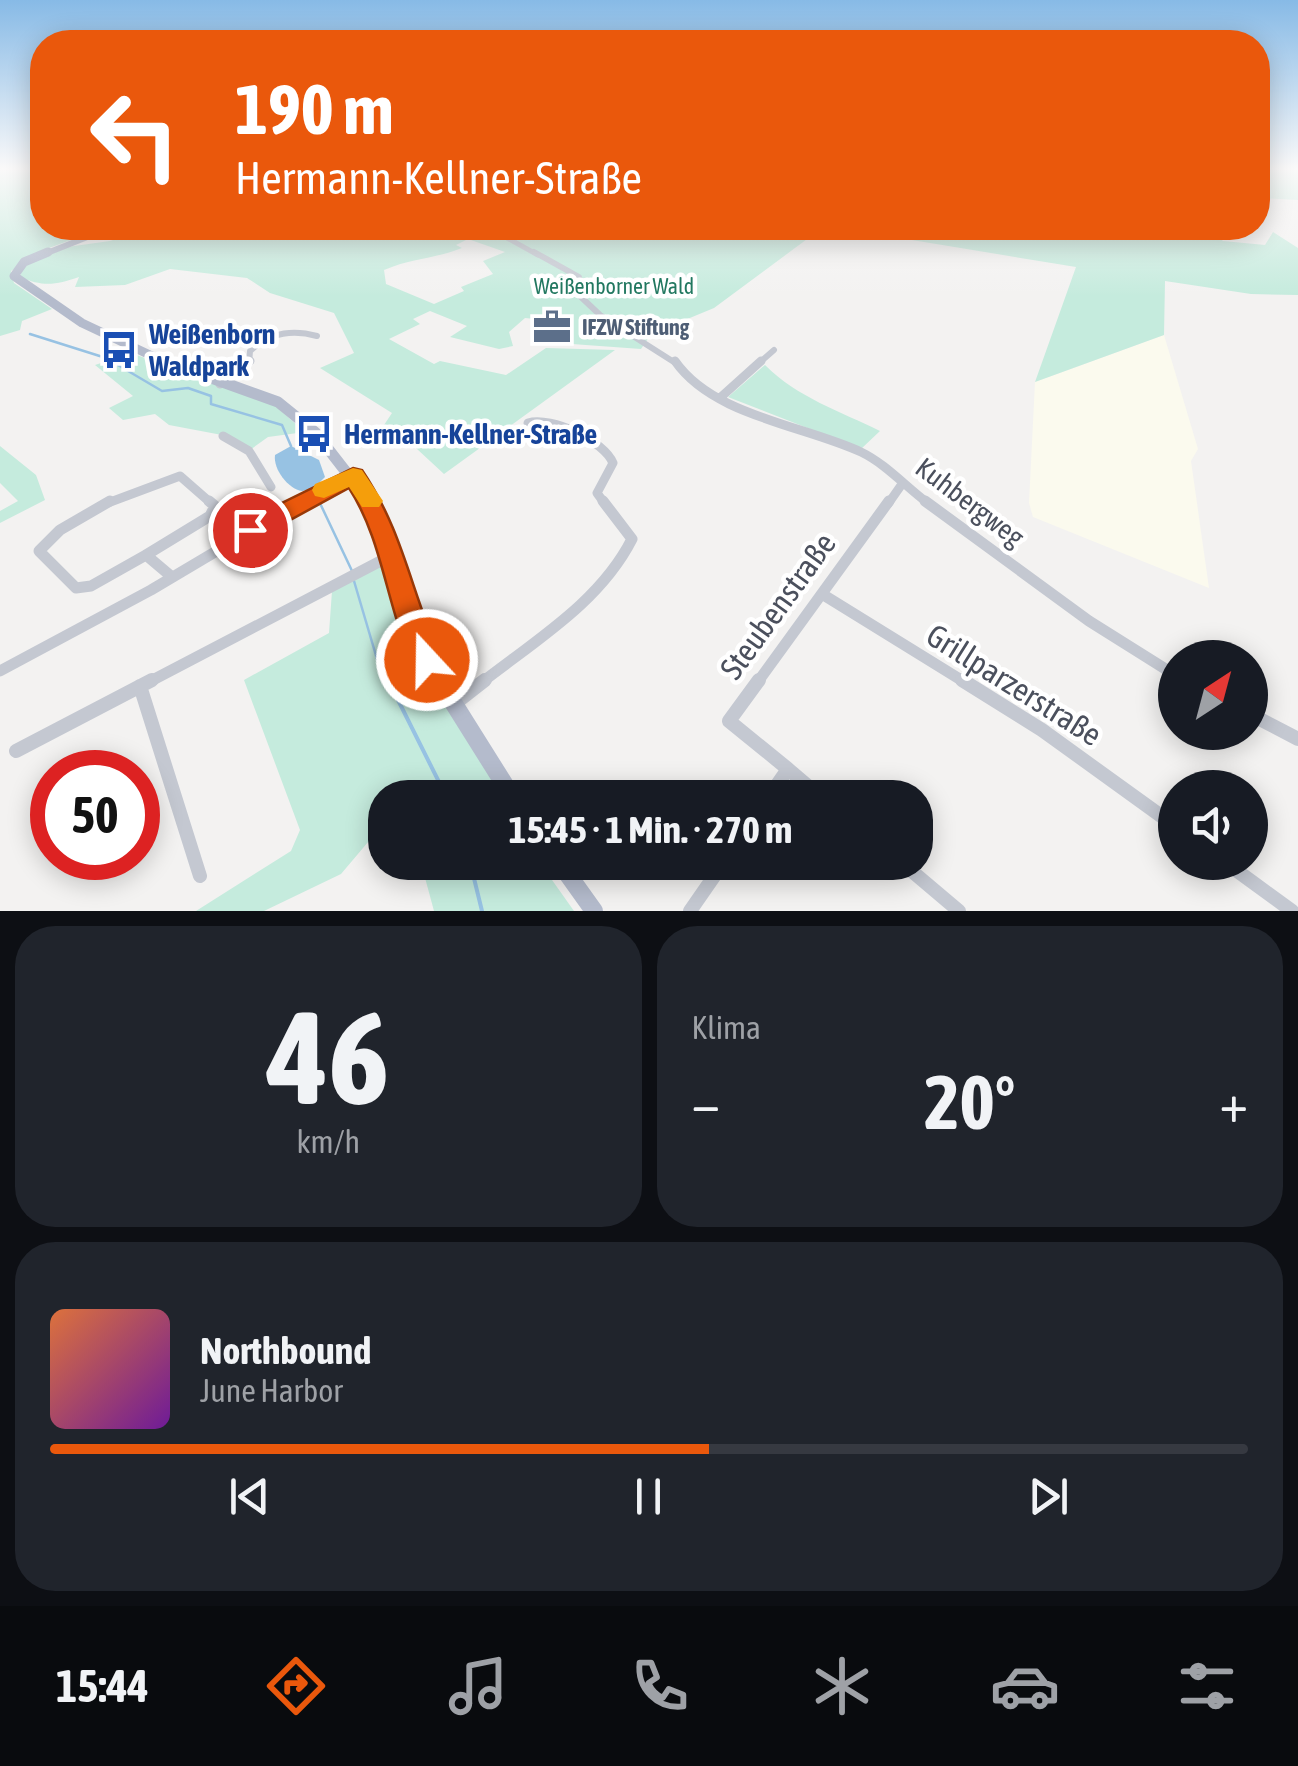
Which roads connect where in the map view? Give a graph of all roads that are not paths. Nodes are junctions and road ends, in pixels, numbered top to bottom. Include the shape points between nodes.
1 (80, 240) edge
2 (510, 240) edge
3 (318, 336) dead end
4 (774, 350) dead end
5 (220, 384) junction
6 (721, 397) junction
7 (562, 430) dead end
8 (222, 436) dead end
9 (353, 476) junction
10 (902, 484) junction
11 (271, 487) dead end
12 (306, 498) joint
13 (394, 554) junction
14 (146, 555) junction
15 (172, 577) junction
16 (822, 594) junction
17 (1158, 664) edge
18 (0, 671) edge
19 (140, 686) junction
20 (454, 704) junction
21 (1268, 723) edge
22 (1298, 739) edge
23 (16, 751) dead end
24 (788, 769) junction
25 (503, 780) edge
26 (780, 780) edge
27 (801, 780) edge
28 (1158, 814) edge
29 (200, 876) dead end
30 (572, 880) edge
31 (712, 880) edge
32 (922, 880) edge
33 (1250, 880) edge
34 (594, 911) edge
35 (690, 911) edge
36 (959, 911) edge
37 (1292, 911) edge

1 - 5 main road via 24,262 14,276 82,323
2 - 6 street, Kuhbergweg via 579,278 581,298 600,316 651,344 688,380
3 - 5 street via 286,333 260,342 250,351 250,363
4 - 6 street
5 - 9 main road via 293,412
6 - 10 street, Kuhbergweg via 860,452
7 - 20 street via 609,453 614,463 597,493 632,540 618,567 585,602
8 - 11 street via 249,452
9 - 12 street
9 - 13 main road
10 - 16 street, Steubenstraße
10 - 17 street, Kuhbergweg
12 - 15 street
13 - 19 street
13 - 20 main road via 416,640
14 - 14 street via 76,588 39,550 52,534 157,479 180,476 215,506 210,516
14 - 15 street
15 - 18 street
16 - 24 street, Steubenstraße via 729,721
16 - 28 street, Grillparzerstraße via 1042,730
19 - 23 street
19 - 29 street
20 - 25 main road
21 - 22 street
24 - 26 street
24 - 27 street
30 - 34 main road
31 - 35 street
32 - 36 street
33 - 37 street

